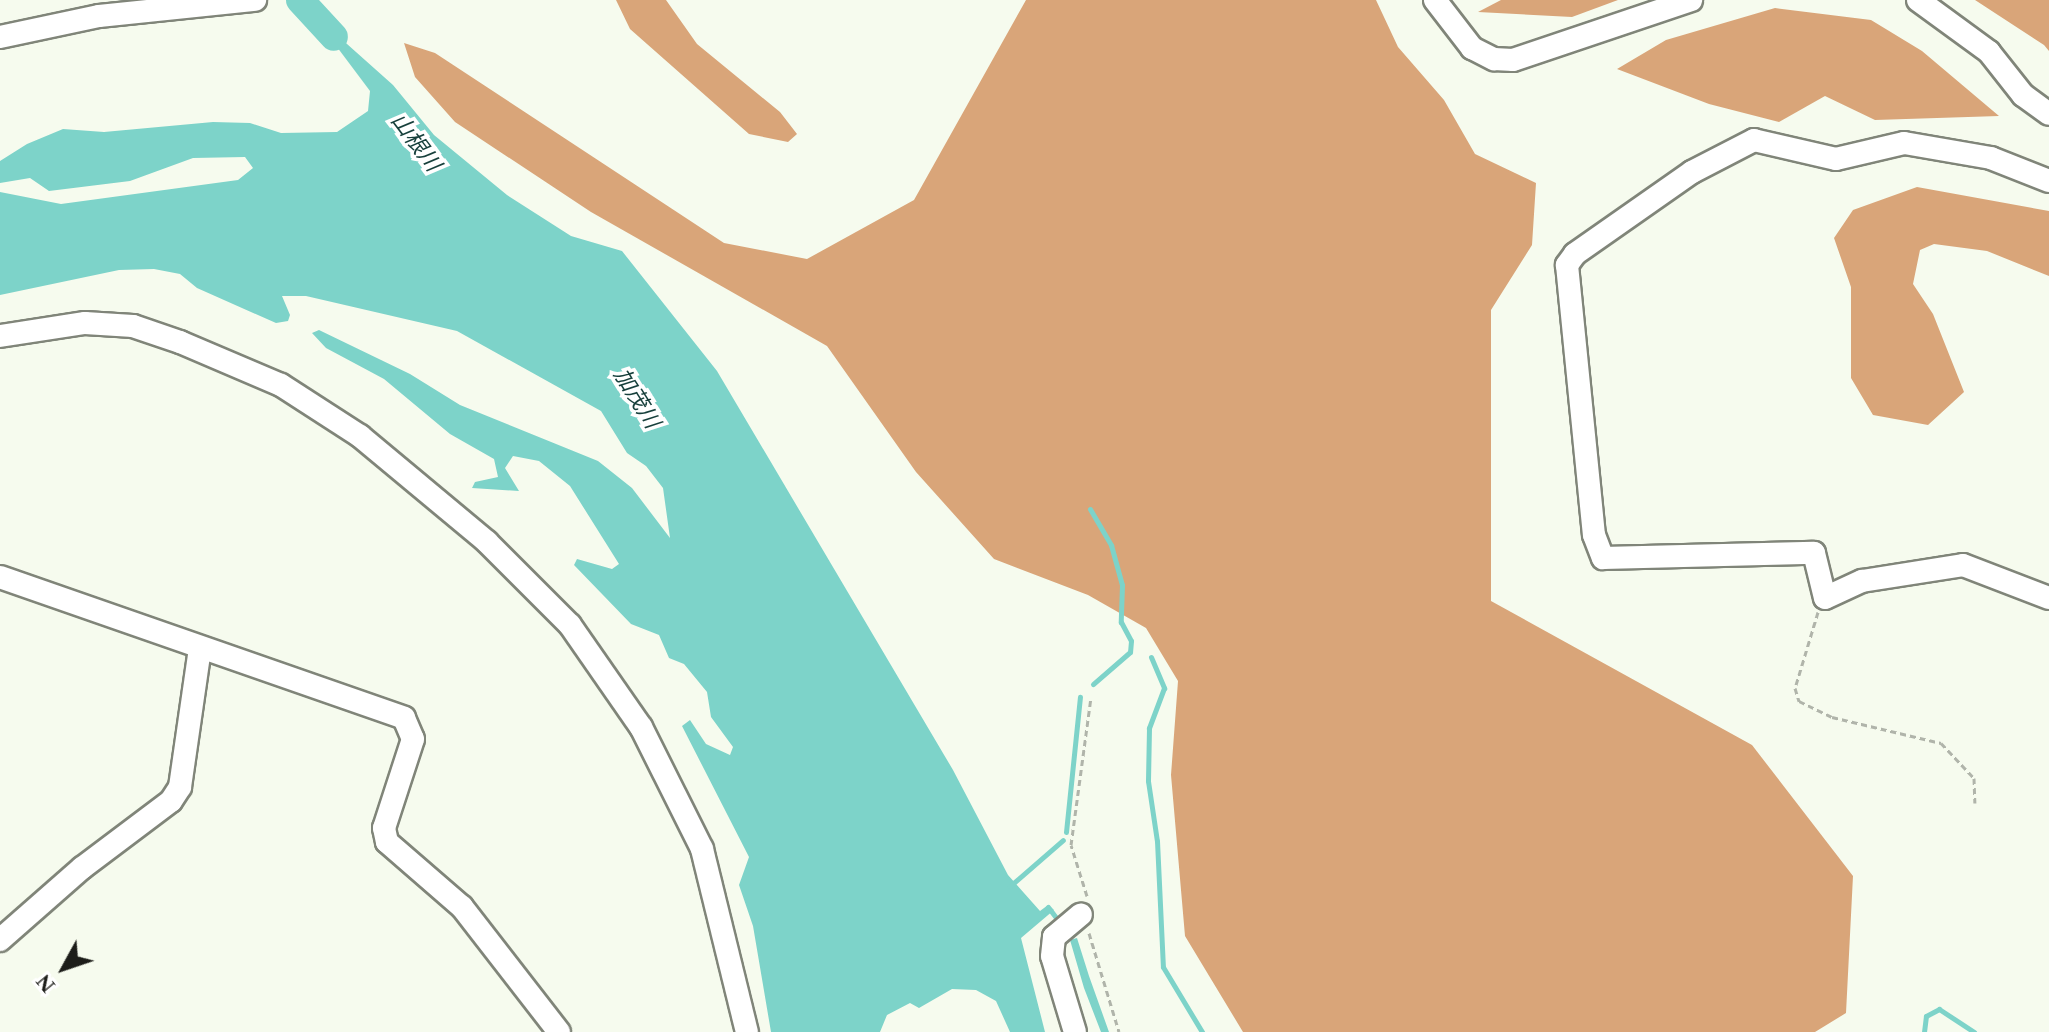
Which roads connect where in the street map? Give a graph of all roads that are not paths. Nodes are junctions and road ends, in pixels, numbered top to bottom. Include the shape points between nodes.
1 (255, 0) edge
2 (1435, 0) edge
3 (1691, 0) edge
4 (1918, 0) edge
5 (0, 37) edge
6 (2049, 114) edge
7 (2049, 181) edge
8 (0, 336) edge
9 (0, 577) edge
10 (2049, 598) edge
11 (200, 649) junction
12 (1081, 914) road end
13 (0, 940) edge
14 (559, 1032) edge
15 (747, 1032) edge
16 (1075, 1032) edge

1 - 5 street via 99,16
2 - 3 street via 1472,48 1494,59 1513,60
4 - 6 street via 1989,52 2023,95
7 - 10 street via 1991,158 1904,143 1836,159 1754,140 1692,172 1575,254 1567,265 1594,535 1603,558 1814,553 1825,598 1862,581 1963,565
8 - 15 street via 85,323 133,326 180,342 281,385 360,436 487,542 570,625 641,727 702,849
9 - 11 street
11 - 13 street via 180,787 171,801 82,868
11 - 14 street via 390,709 404,718 413,739 384,828 387,842 462,907
12 - 16 street via 1054,937 1052,956

